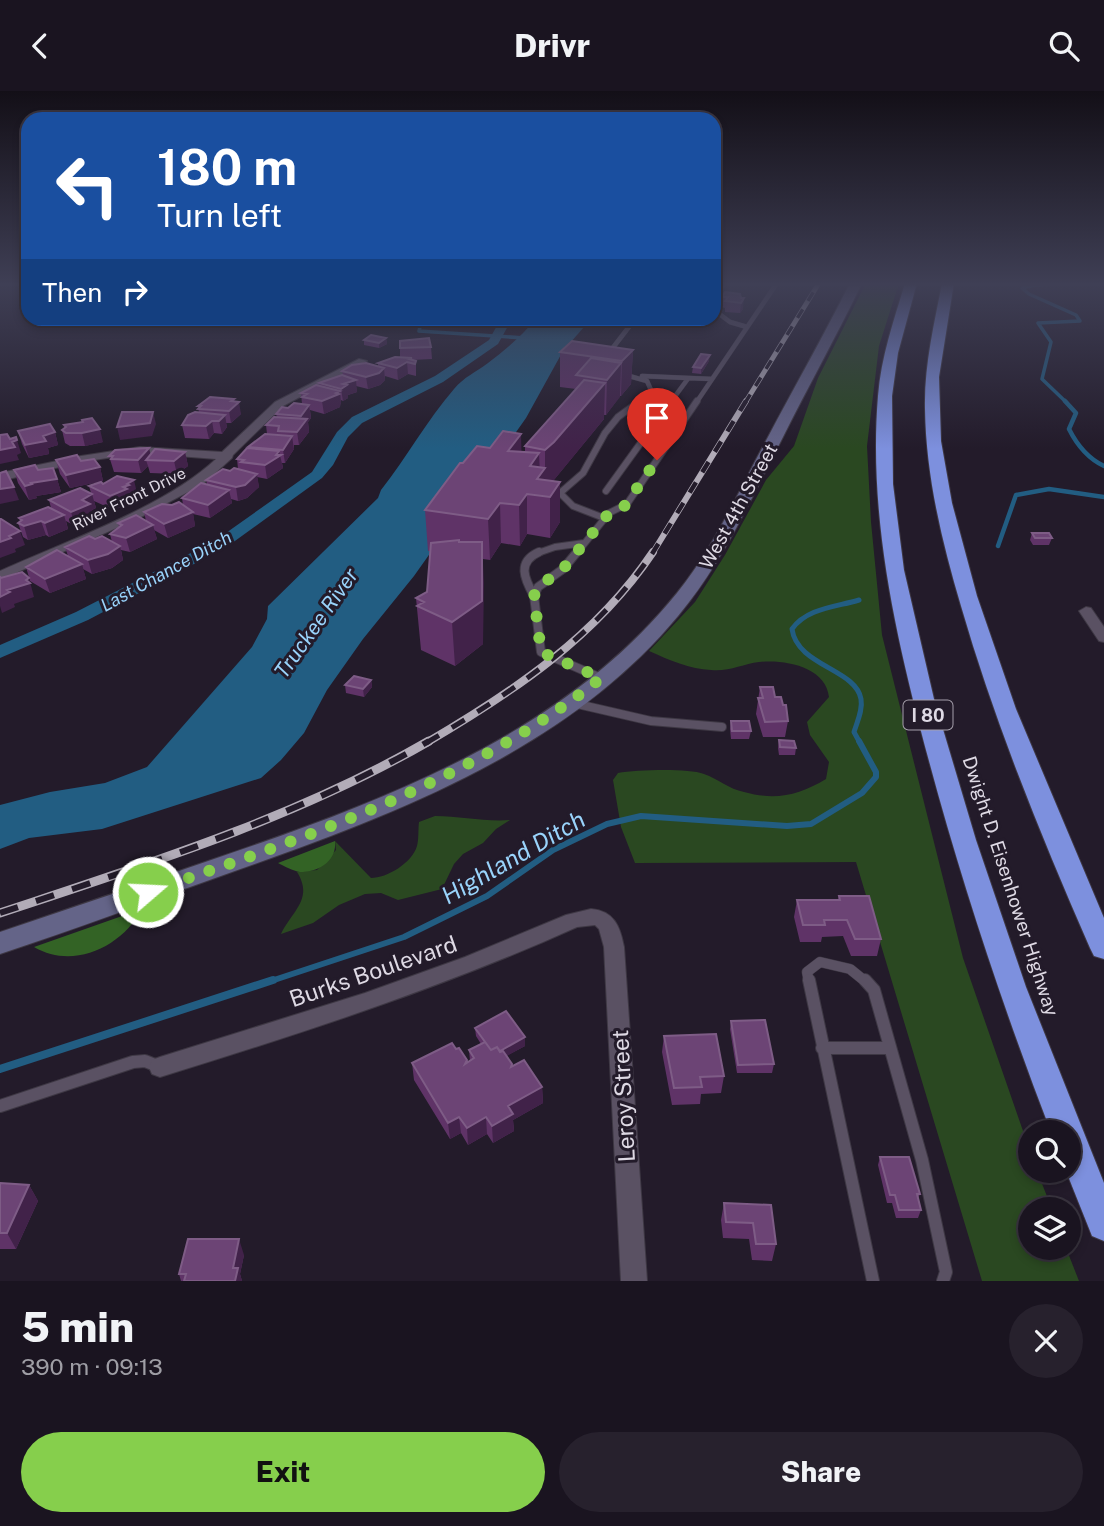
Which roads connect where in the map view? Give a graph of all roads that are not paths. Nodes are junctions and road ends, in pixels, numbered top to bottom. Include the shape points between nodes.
1 (620, 339) edge
2 (739, 339) edge
3 (827, 339) edge
4 (896, 339) edge
5 (937, 339) edge
6 (362, 361) edge
7 (602, 361) edge
8 (616, 373) edge
9 (636, 376) junction
10 (712, 379) junction
11 (687, 380) junction
12 (228, 456) junction
13 (0, 477) edge
14 (606, 491) dead end
15 (604, 518) junction
16 (584, 543) junction
17 (0, 576) edge
18 (534, 596) junction
19 (1086, 611) dead end
20 (1104, 638) edge
21 (601, 678) junction
22 (570, 702) junction
23 (722, 727) dead end
24 (599, 917) joint
25 (0, 943) edge
26 (1104, 948) edge
27 (822, 1048) junction
28 (890, 1048) junction
29 (160, 1067) joint
30 (0, 1107) edge
31 (1063, 1120) edge
32 (1081, 1167) edge
33 (1104, 1224) edge
34 (634, 1281) edge
35 (873, 1281) edge
36 (943, 1281) edge

1 - 7 lane
2 - 10 lane
3 - 21 main road, West 4th Street via 715,554 670,614
4 - 31 highway, Dwight D. Eisenhower Highway / I 80 via 886,394 884,474 892,563 949,794 1003,960
5 - 26 highway via 932,378 939,488 966,591 1035,789
6 - 12 street, River Front Drive via 279,404
8 - 9 lane
9 - 11 lane
9 - 15 lane via 647,381 651,390 618,417 583,473 560,493 566,502
10 - 11 lane
10 - 15 lane via 627,504
11 - 14 lane
12 - 13 street via 140,450
12 - 17 street, River Front Drive via 177,494
15 - 16 lane
16 - 18 lane
16 - 18 lane via 529,557 523,575
18 - 21 lane via 541,652
19 - 20 street
21 - 22 main road, West 4th Street
22 - 23 lane via 651,721
22 - 25 main road, West 4th Street via 473,762 365,814
24 - 29 street, Burks Boulevard via 573,920 475,964
24 - 34 street, Leroy Street via 612,931 614,947
27 - 28 lane
27 - 28 lane via 807,972 820,962 858,971 874,990
27 - 35 lane
28 - 36 lane via 922,1160 946,1272
29 - 30 lane via 133,1062
32 - 33 highway

